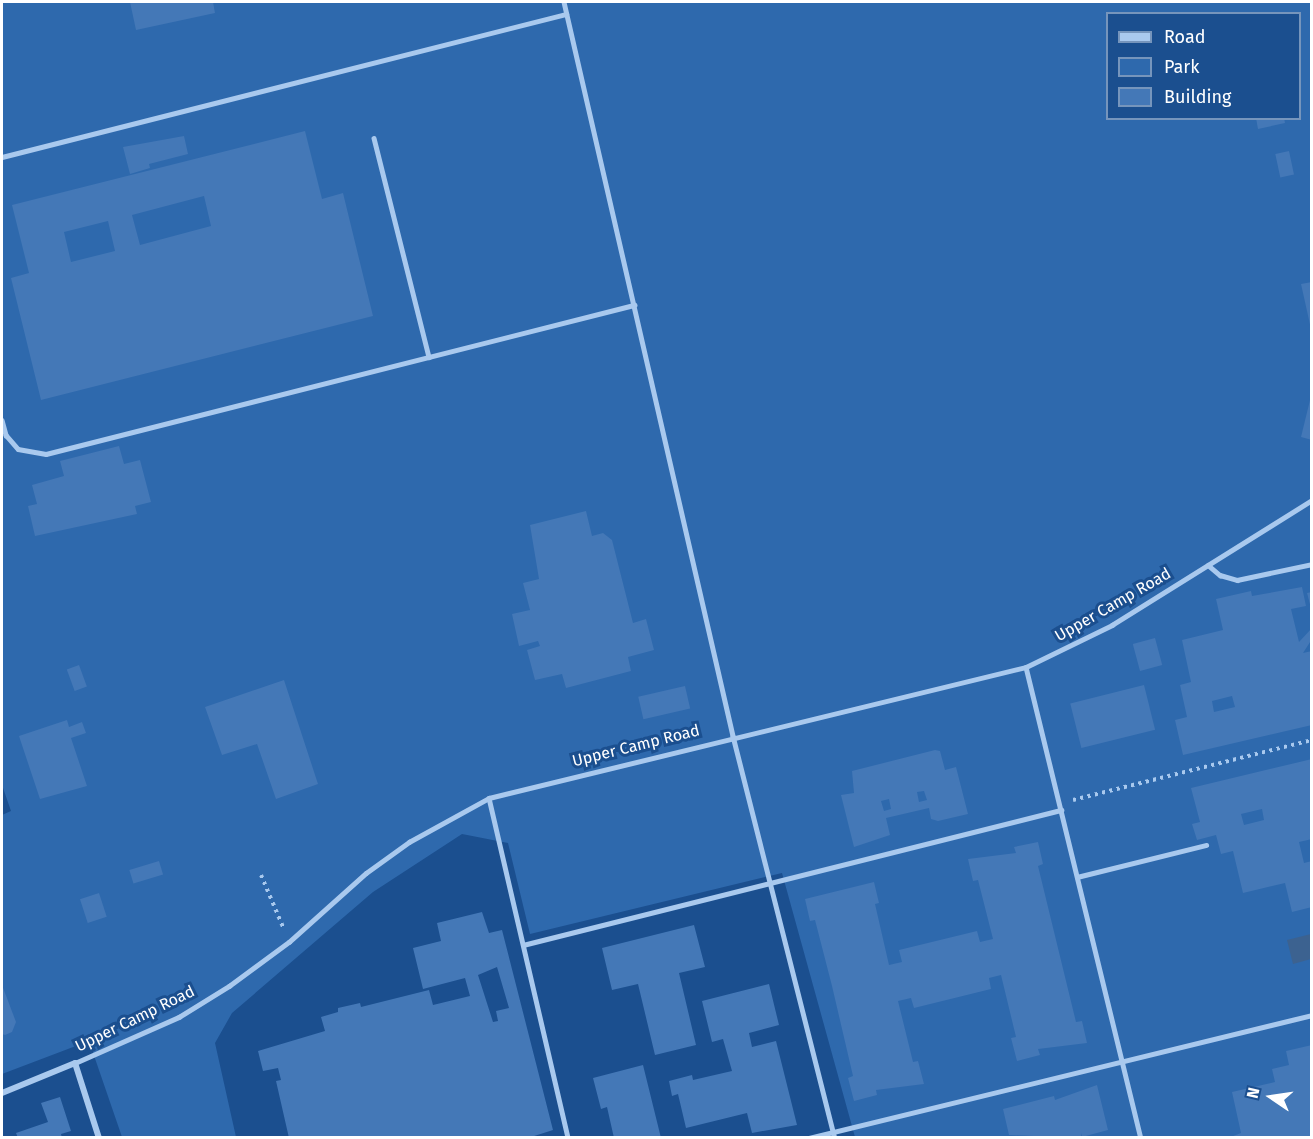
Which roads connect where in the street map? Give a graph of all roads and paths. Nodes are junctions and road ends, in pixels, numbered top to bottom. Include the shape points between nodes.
1 (564, 2) edge
2 (567, 14) junction
3 (374, 138) dead end
4 (2, 157) edge
5 (634, 305) junction
6 (429, 357) junction
7 (2, 420) edge
8 (1311, 500) edge
9 (1311, 564) edge
10 (1208, 565) junction
11 (1026, 667) junction
12 (733, 736) junction
13 (1311, 740) edge
14 (489, 798) junction
15 (1061, 810) junction
16 (1206, 844) dead end
17 (261, 875) dead end
18 (1077, 877) junction
19 (770, 884) junction
20 (289, 942) junction
21 (523, 945) junction
22 (1311, 1015) edge
23 (1123, 1062) junction
24 (75, 1063) junction
25 (2, 1093) edge
26 (834, 1135) edge
27 (99, 1137) edge
28 (568, 1137) edge
29 (809, 1137) edge
30 (1141, 1137) edge

1 - 2 lane
2 - 4 lane
2 - 5 lane
3 - 6 lane
5 - 6 lane
5 - 12 lane
6 - 7 lane via 46,454 18,449 6,435
8 - 10 lane, Upper Camp Road
9 - 10 lane via 1237,580 1220,575
10 - 11 lane, Upper Camp Road via 1112,625
11 - 12 lane, Upper Camp Road
11 - 15 lane
12 - 14 lane, Upper Camp Road
12 - 19 lane
13 - 15 path via 1072,800
14 - 20 lane, Upper Camp Road via 409,842 366,873
14 - 21 lane
15 - 18 lane
15 - 19 lane
16 - 18 lane
17 - 20 path
18 - 23 lane
19 - 21 lane
19 - 26 lane
20 - 24 lane, Upper Camp Road via 179,1017
21 - 28 lane
22 - 23 lane
23 - 26 lane
23 - 30 lane
24 - 25 street, Upper Camp Road
24 - 27 street
26 - 29 lane

